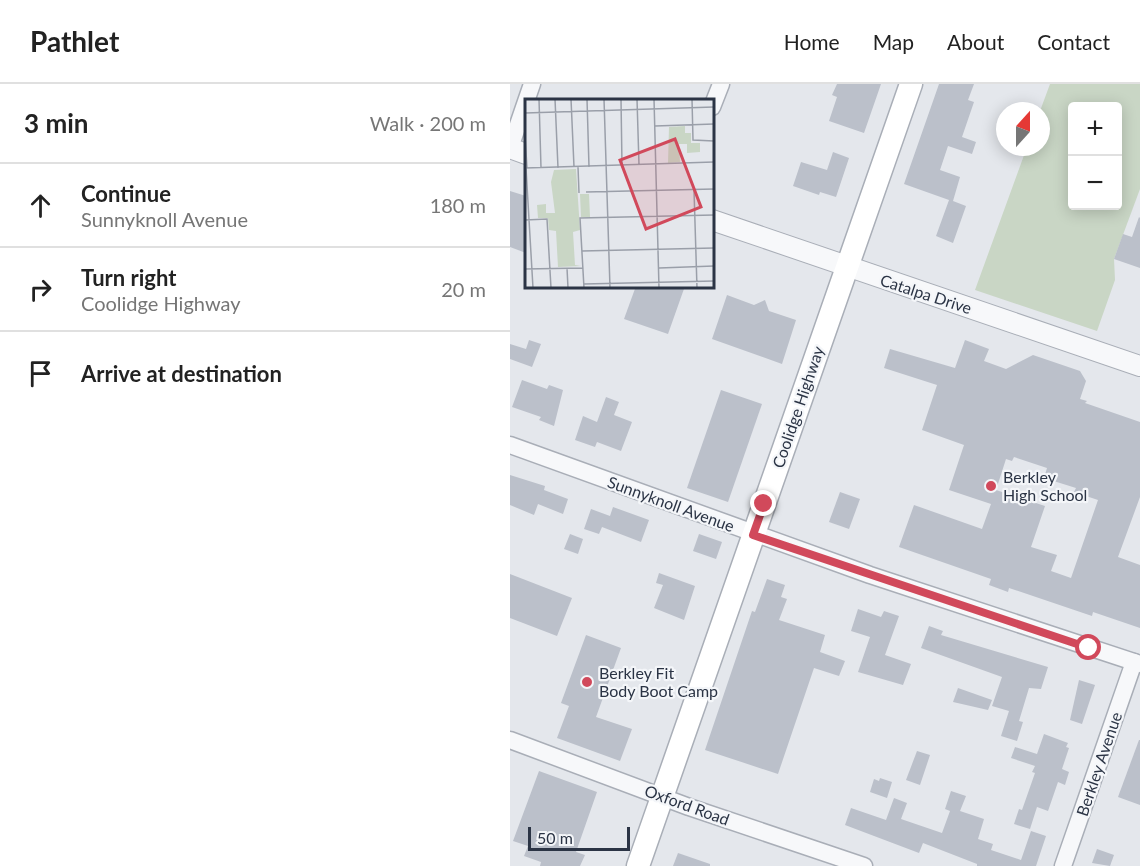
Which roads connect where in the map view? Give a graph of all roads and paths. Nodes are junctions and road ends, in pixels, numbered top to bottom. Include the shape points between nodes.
1 (532, 84) edge
2 (721, 84) edge
3 (911, 84) edge
4 (527, 99) edge
5 (714, 102) edge
6 (525, 104) edge
7 (510, 148) edge
8 (525, 154) edge
9 (714, 221) edge
10 (846, 268) junction
11 (1140, 366) edge
12 (510, 445) edge
13 (753, 535) junction
14 (1137, 663) edge
15 (510, 741) edge
16 (661, 797) junction
17 (638, 866) edge
18 (864, 866) edge
19 (1063, 866) edge

1 - 4 street
2 - 5 street
3 - 10 main road, Coolidge Highway
6 - 7 street
7 - 8 street
9 - 10 street, Catalpa Drive
10 - 11 street, Catalpa Drive
10 - 13 main road, Coolidge Highway
12 - 13 street, Sunnyknoll Avenue
13 - 14 street, Sunnyknoll Avenue
13 - 16 main road, Coolidge Highway
14 - 19 street, Berkley Avenue
15 - 16 street, Oxford Road
16 - 17 main road, Coolidge Highway
16 - 18 street, Oxford Road

